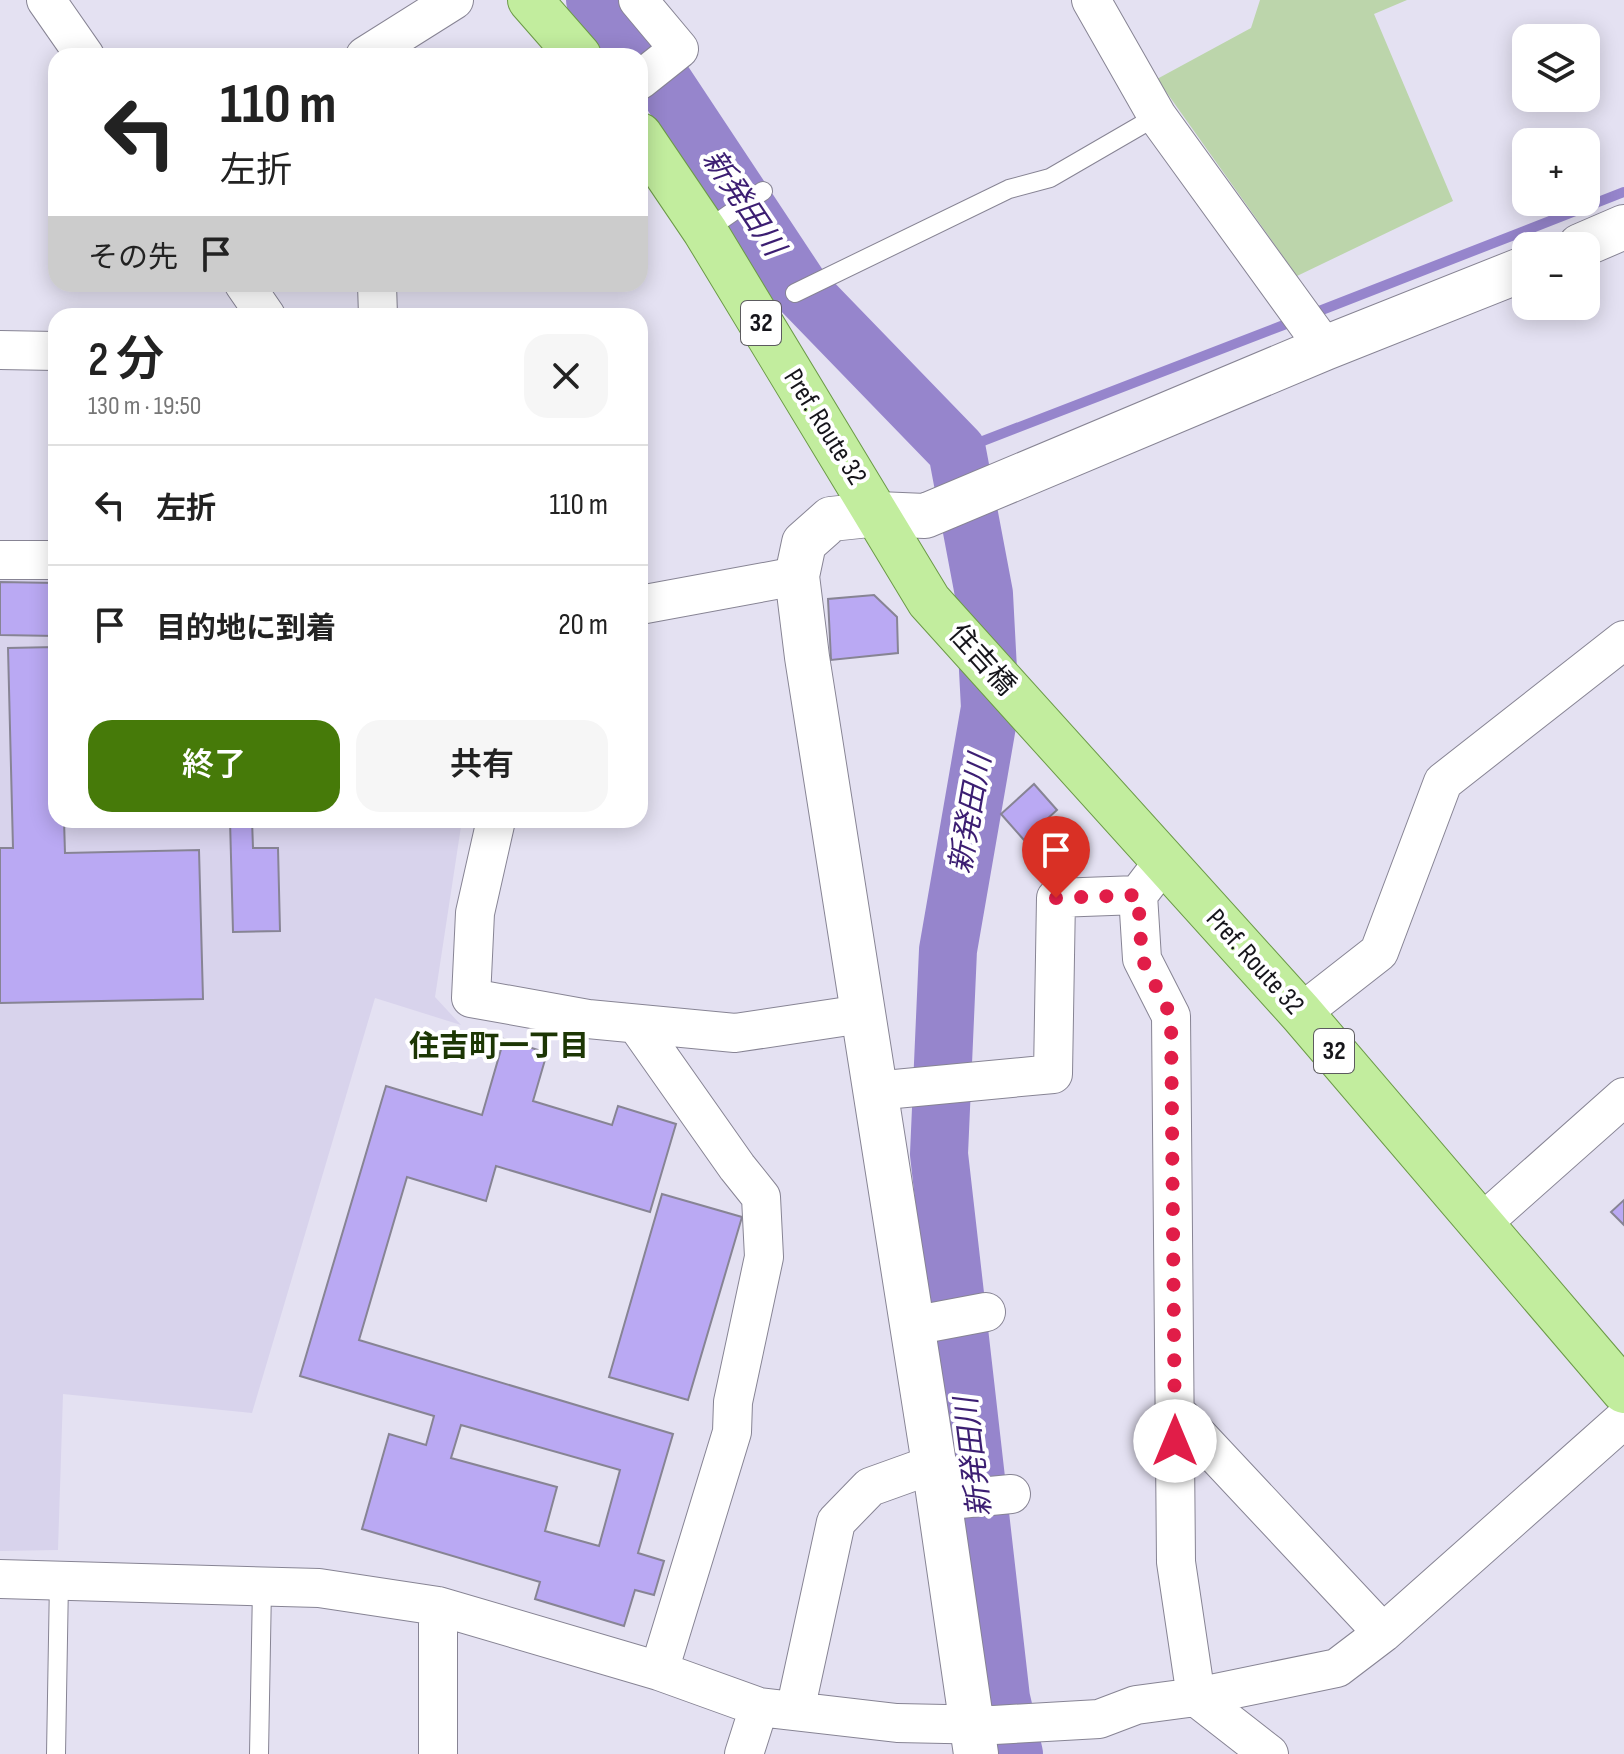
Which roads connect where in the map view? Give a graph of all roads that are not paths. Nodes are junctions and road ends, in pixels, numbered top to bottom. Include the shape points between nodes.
1 (46, 0) edge
2 (454, 0) edge
3 (530, 0) edge
4 (638, 0) edge
5 (1091, 0) edge
6 (79, 48) edge
7 (378, 48) edge
8 (572, 48) edge
9 (648, 73) edge
10 (1157, 116) junction
11 (648, 143) edge
12 (763, 191) dead end
13 (722, 220) junction
14 (1624, 227) edge
15 (1600, 237) edge
16 (1512, 274) edge
17 (795, 293) dead end
18 (1325, 348) junction
19 (0, 350) edge
20 (48, 351) edge
21 (878, 514) junction
22 (0, 560) edge
23 (48, 560) edge
24 (797, 576) junction
25 (929, 601) joint
26 (648, 604) edge
27 (1624, 640) edge
28 (1035, 719) joint
29 (494, 828) edge
30 (1151, 878) junction
31 (1301, 1013) junction
32 (862, 1014) junction
33 (637, 1025) junction
34 (874, 1091) junction
35 (1624, 1097) edge
36 (1481, 1224) junction
37 (986, 1312) dead end
38 (928, 1322) junction
39 (1624, 1391) edge
40 (1175, 1411) junction
41 (1624, 1419) edge
42 (947, 1488) junction
43 (1011, 1494) dead end
44 (0, 1579) edge
45 (59, 1581) junction
46 (262, 1587) junction
47 (438, 1606) junction
48 (1383, 1633) junction
49 (659, 1671) junction
50 (1196, 1697) junction
51 (777, 1709) junction
52 (980, 1734) edge
53 (56, 1754) edge
54 (259, 1754) edge
55 (438, 1754) edge
56 (744, 1754) edge
57 (1269, 1754) edge

1 - 6 street
2 - 7 street
3 - 8 main road
4 - 9 street via 679,49
5 - 10 street
10 - 17 lane via 1050,178 1009,189
10 - 18 street
11 - 13 main road, Pref. Route 32 / 32
12 - 13 lane
13 - 21 main road, Pref. Route 32 / 32
14 - 15 street
16 - 18 street
18 - 21 street via 925,516
19 - 20 street
21 - 24 street via 831,519 804,543
21 - 25 main road, Pref. Route 32 / 32
22 - 23 street
24 - 26 street
24 - 32 street
25 - 28 main road, 住吉橋 / 32
27 - 31 street via 1443,782 1379,952
28 - 30 main road, Pref. Route 32 / 32
29 - 33 street via 475,913 471,998
30 - 31 main road, Pref. Route 32 / 32
30 - 34 street via 1056,898 1053,1074
30 - 40 street via 1142,959 1171,1016
31 - 36 main road, Pref. Route 32 / 32
32 - 33 street via 735,1033
32 - 34 street
33 - 49 street via 761,1197 764,1257 733,1402 732,1432
34 - 38 street
35 - 36 street
36 - 39 main road, Pref. Route 32 / 32
37 - 38 street
38 - 42 street
40 - 48 street
40 - 50 street via 1176,1562
41 - 48 street
42 - 43 street
42 - 51 street via 870,1487 836,1522
42 - 52 street
44 - 45 street
45 - 46 street
45 - 53 lane
46 - 47 street via 319,1588
46 - 54 lane
47 - 49 street
47 - 55 street
48 - 50 street via 1337,1668
49 - 51 street
50 - 52 street via 1136,1705 1099,1719 1034,1722
50 - 57 street
51 - 52 street
51 - 56 street

